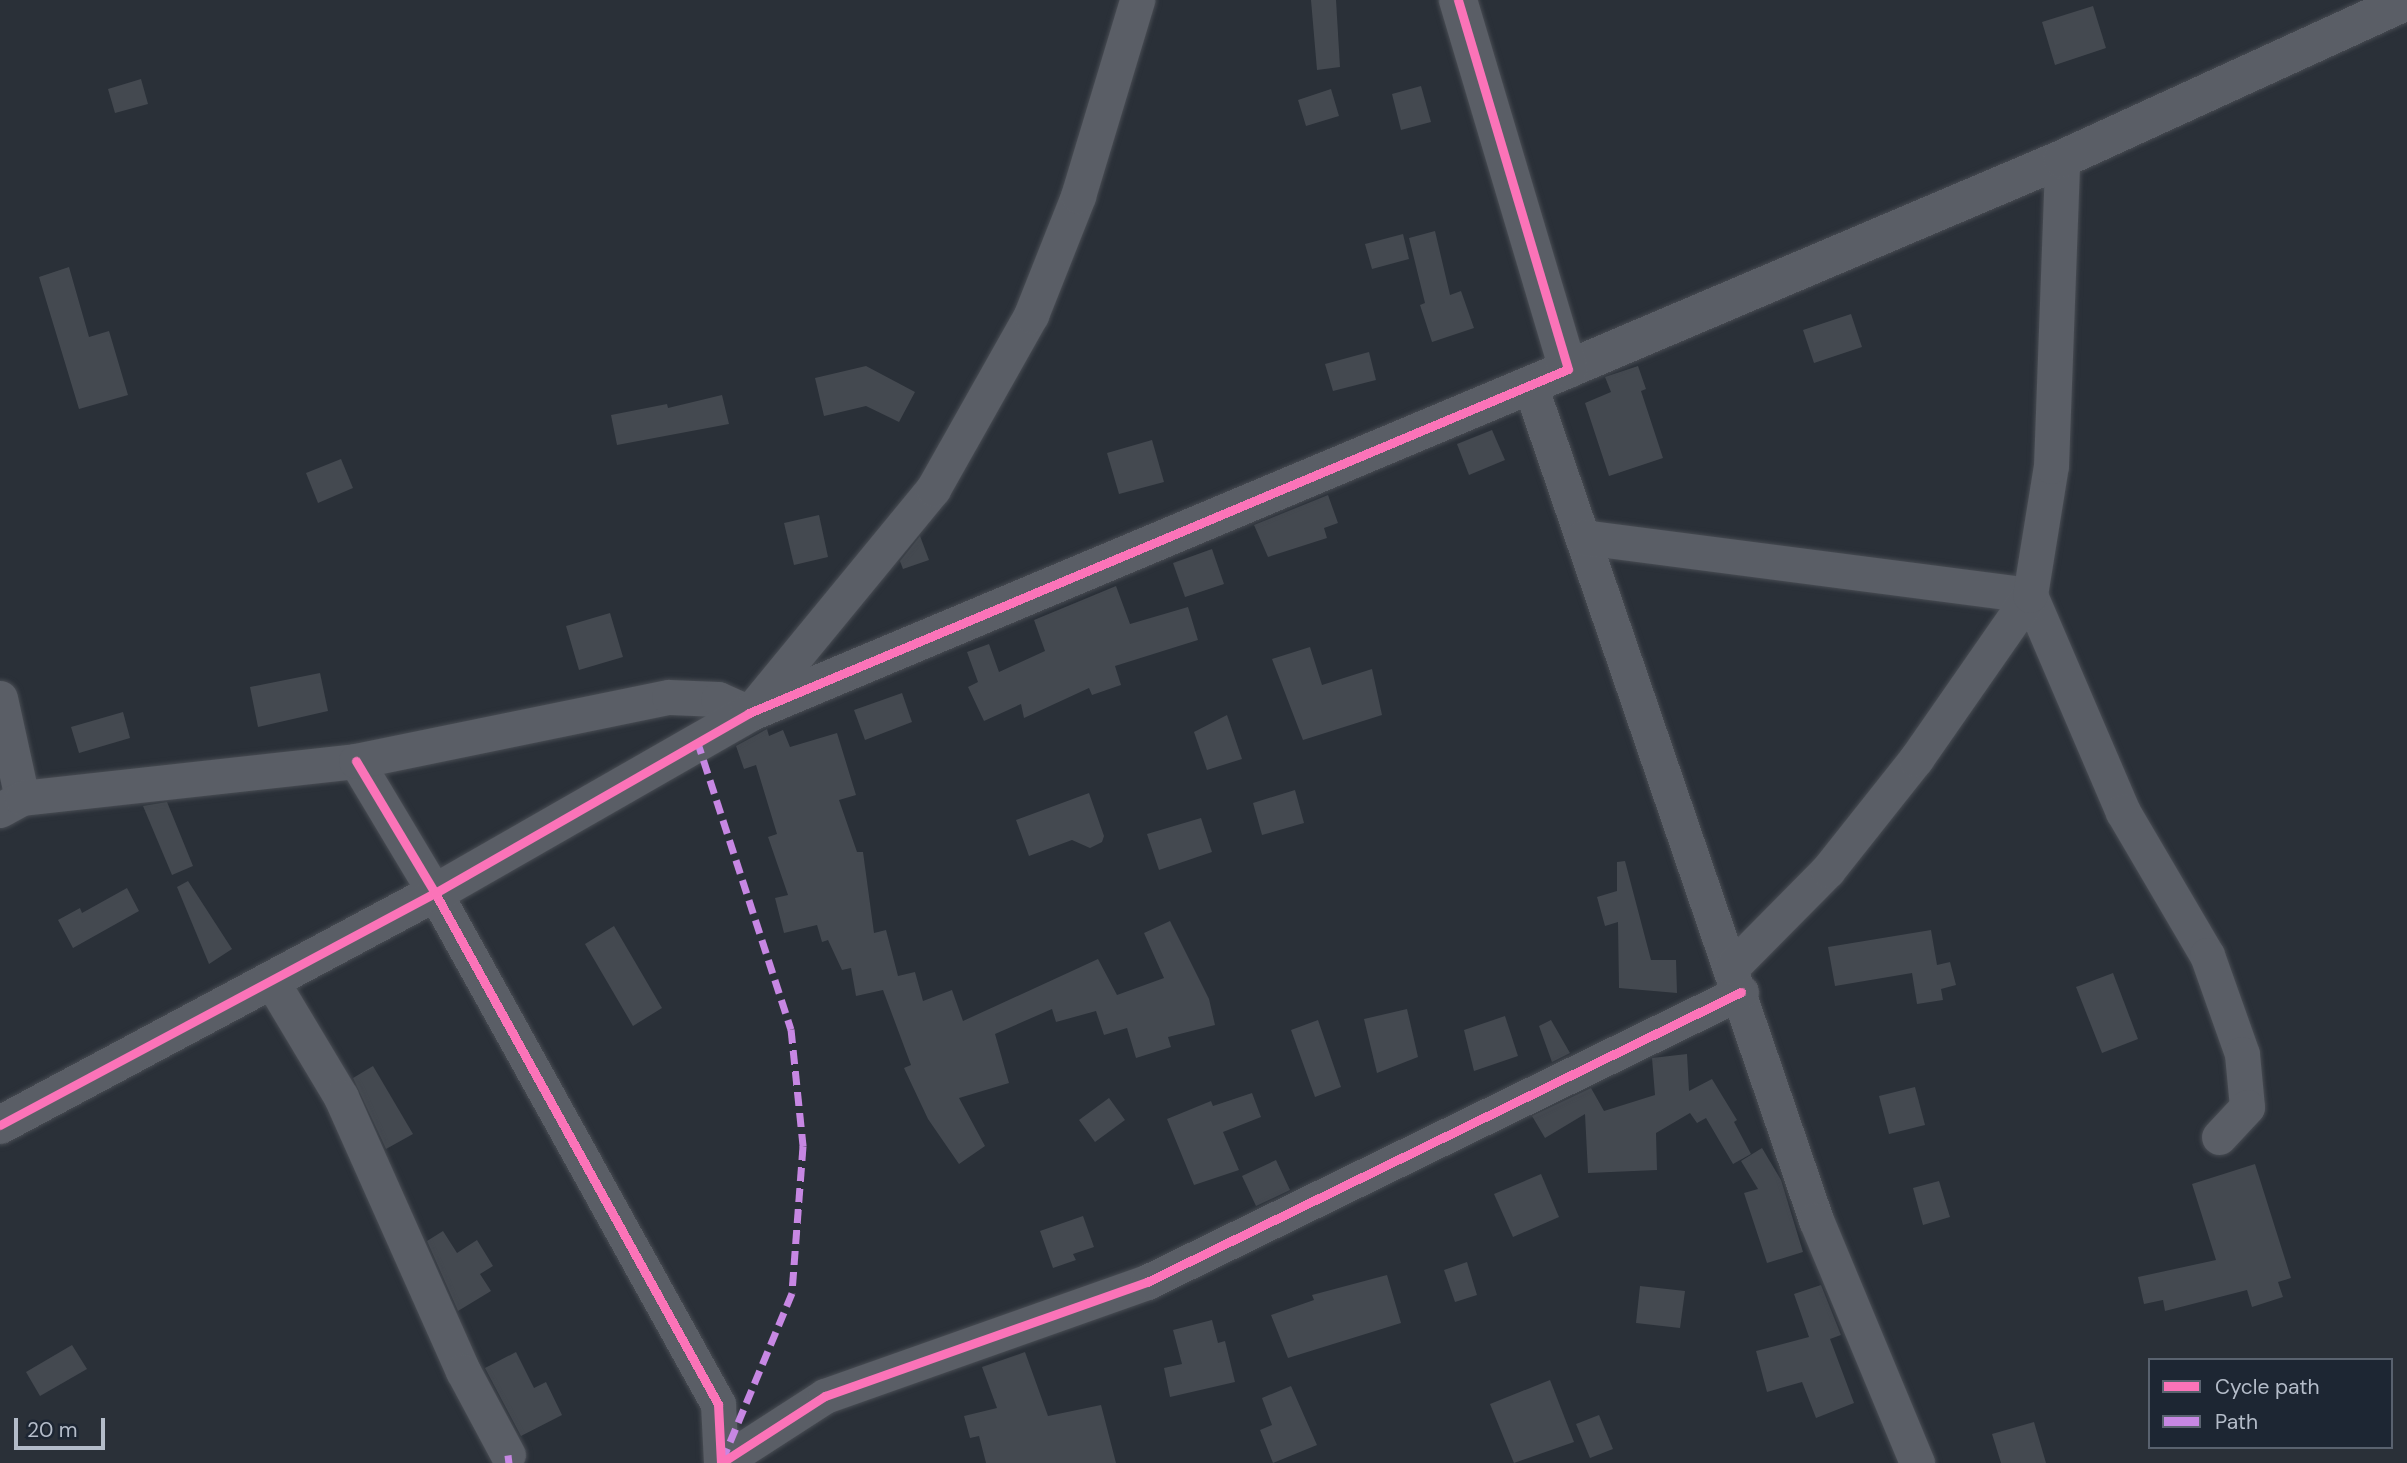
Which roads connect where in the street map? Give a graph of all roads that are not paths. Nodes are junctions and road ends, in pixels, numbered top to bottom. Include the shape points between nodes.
1 (1137, 0) edge
2 (1458, 0) edge
3 (2407, 1) edge
4 (2062, 159) junction
5 (1568, 369) junction
6 (1530, 385) junction
7 (1583, 537) junction
8 (2030, 595) junction
9 (0, 698) edge
10 (749, 713) junction
11 (356, 761) junction
12 (11, 804) edge
13 (435, 893) junction
14 (271, 980) junction
15 (1737, 980) junction
16 (0, 1125) edge
17 (2219, 1137) dead end
18 (508, 1455) dead end
19 (1917, 1463) edge

1 - 10 street via 1078,196 1031,315 933,489
2 - 5 street
3 - 4 street
4 - 5 street
4 - 8 street via 2051,466
5 - 6 street
6 - 7 street
6 - 10 street
7 - 8 street
7 - 15 street
8 - 15 street via 1916,759
8 - 17 street via 2123,812 2212,968 2242,1054 2246,1107
9 - 12 street
10 - 11 street via 718,699 669,697
10 - 13 street
11 - 12 street
11 - 13 street
13 - 14 street
13 - 15 street via 718,1404 721,1463 825,1396 1147,1282
14 - 16 street
14 - 18 street via 341,1097 463,1371
15 - 19 street via 1816,1220

